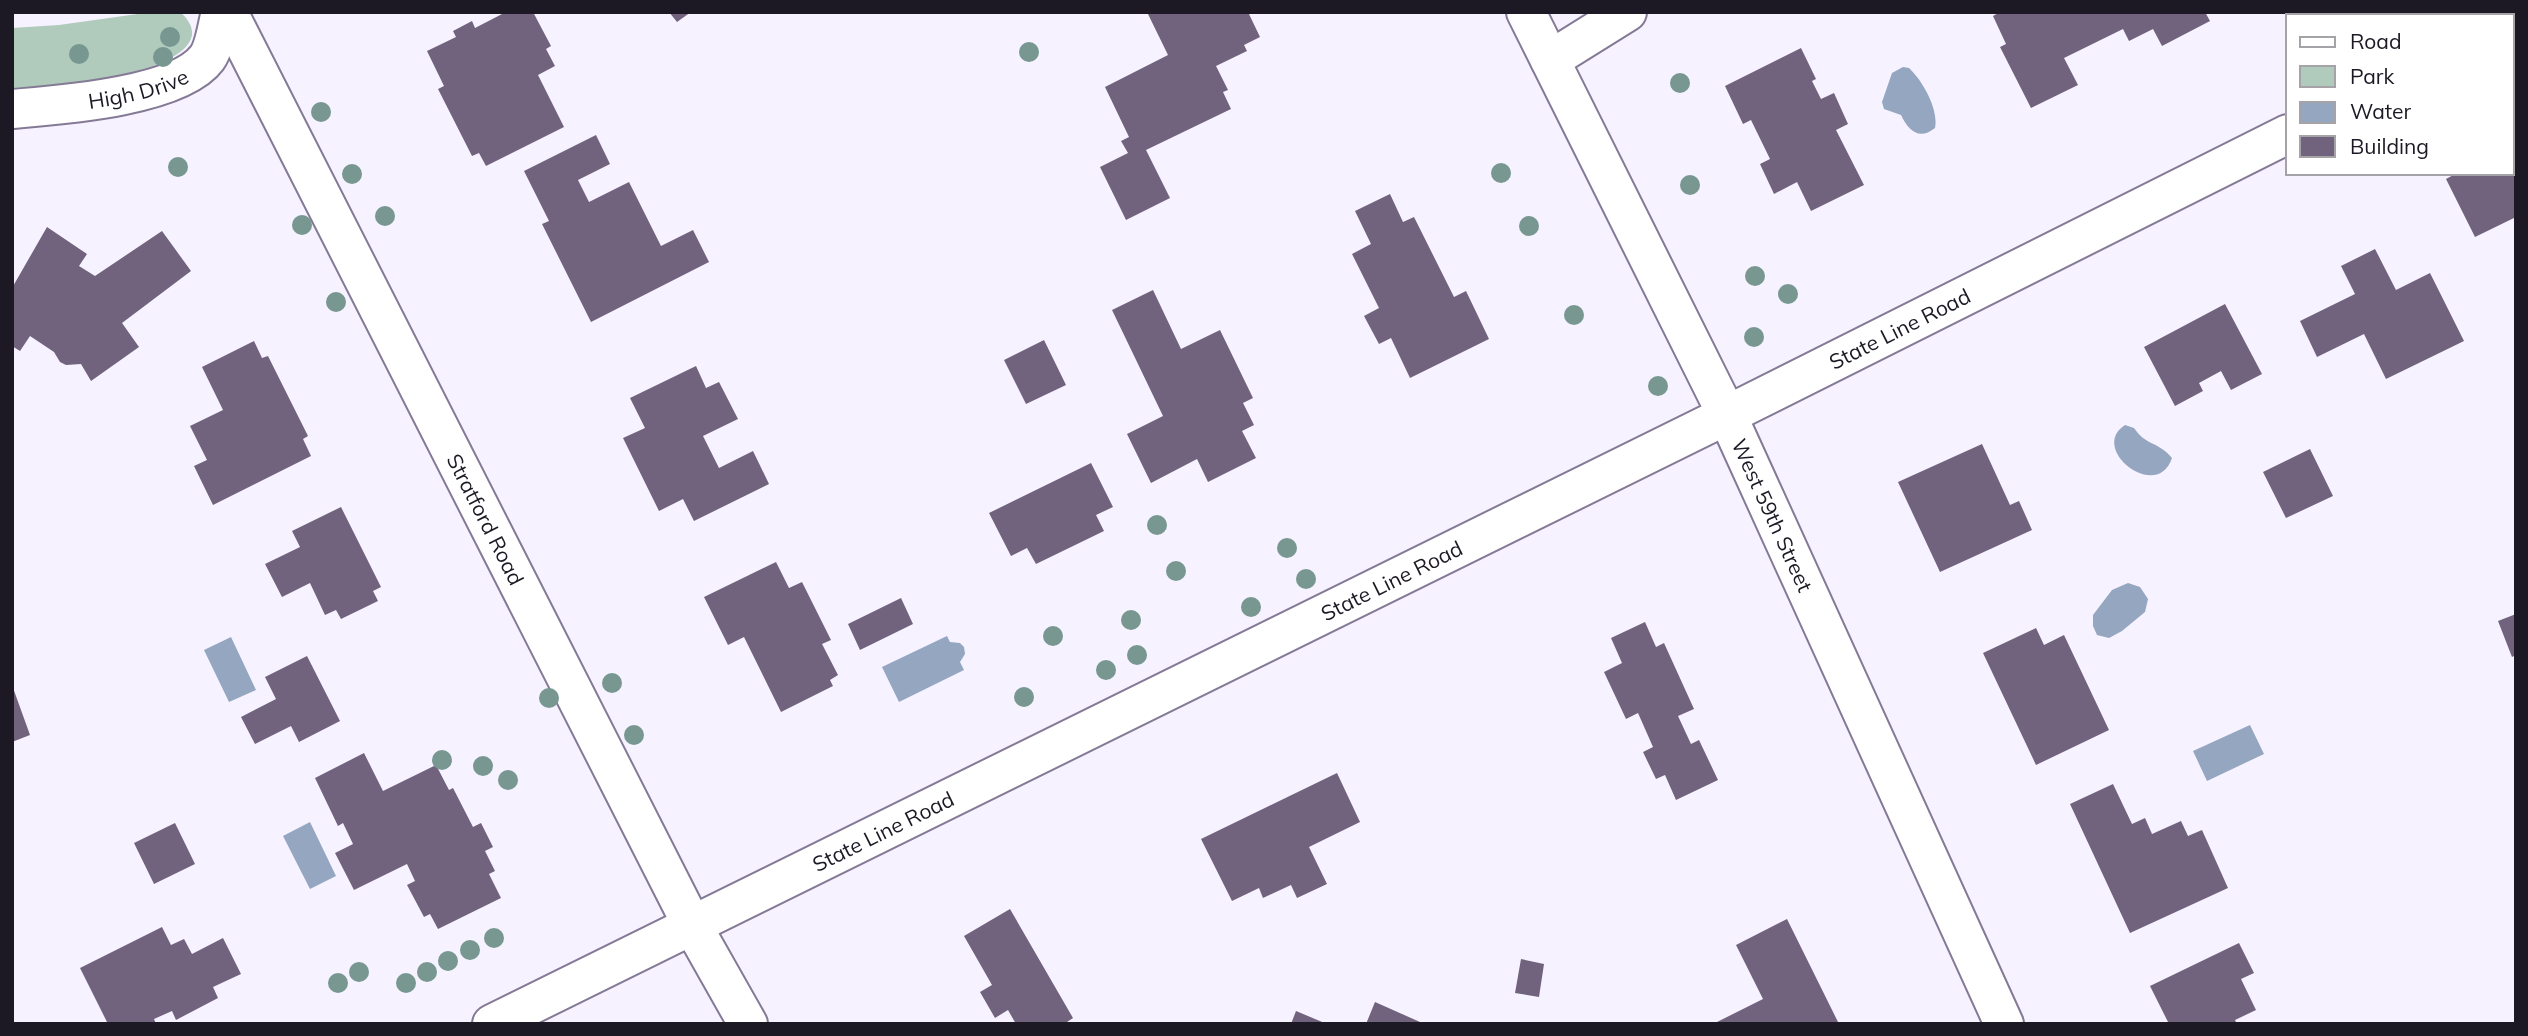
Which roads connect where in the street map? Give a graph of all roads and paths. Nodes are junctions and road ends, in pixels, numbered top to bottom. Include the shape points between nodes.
1 (221, 12) edge
2 (228, 12) edge
3 (1526, 12) edge
4 (1627, 12) edge
5 (1550, 60) junction
6 (12, 109) edge
7 (2286, 135) edge
8 (1727, 415) junction
9 (692, 925) junction
10 (492, 1024) edge
11 (748, 1024) edge
12 (2004, 1024) edge

1 - 6 street, High Drive via 208,57 170,83 93,100
2 - 9 street, Stratford Road
3 - 5 street, West 59th Street
4 - 5 street
5 - 8 street, West 59th Street
7 - 8 street, State Line Road
8 - 9 street, State Line Road
8 - 12 street, West 59th Street
9 - 10 street, State Line Road
9 - 11 street, Stratford Road

